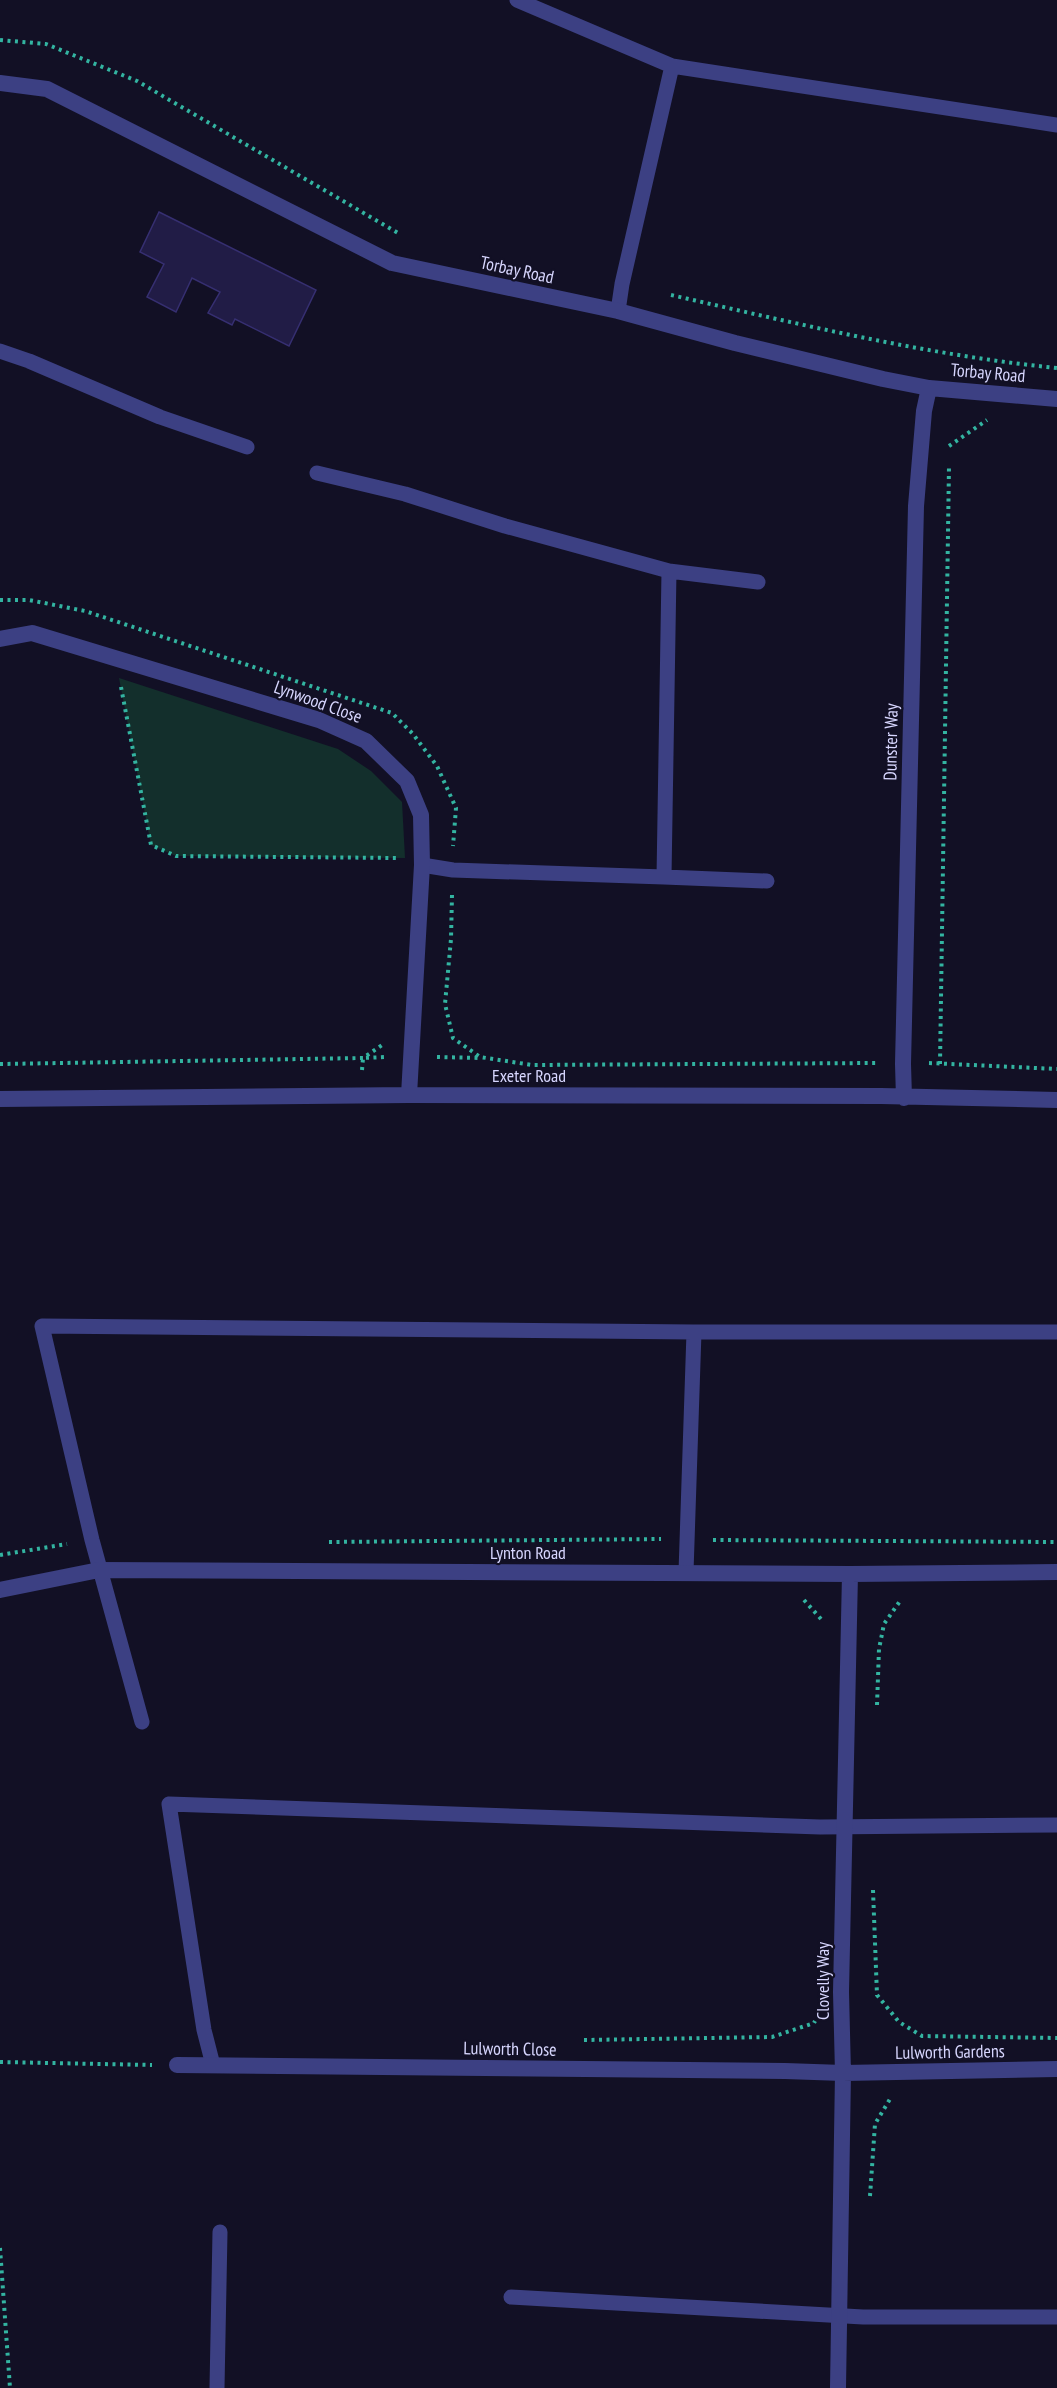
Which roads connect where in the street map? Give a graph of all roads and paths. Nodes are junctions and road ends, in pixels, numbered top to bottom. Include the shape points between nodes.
1 (517, 0) edge
2 (0, 40) edge
3 (672, 66) junction
4 (0, 83) edge
5 (1057, 125) edge
6 (402, 235) dead end
7 (668, 294) dead end
8 (618, 311) junction
9 (0, 351) edge
10 (1057, 368) edge
11 (929, 387) junction
12 (996, 393) junction
13 (1057, 399) edge
14 (247, 447) dead end
15 (317, 473) dead end
16 (669, 570) junction
17 (758, 582) dead end
18 (0, 639) edge
19 (119, 678) dead end
20 (405, 858) dead end
21 (422, 865) junction
22 (664, 877) junction
23 (767, 881) dead end
24 (392, 1038) dead end
25 (0, 1064) edge
26 (409, 1095) junction
27 (904, 1098) junction
28 (0, 1099) edge
29 (942, 1099) junction
30 (1057, 1100) edge
31 (694, 1332) junction
32 (1057, 1332) edge
33 (687, 1539) junction
34 (92, 1540) junction
35 (796, 1541) junction
36 (328, 1542) dead end
37 (1057, 1542) edge
38 (0, 1555) edge
39 (99, 1570) junction
40 (686, 1572) junction
41 (794, 1572) junction
42 (1057, 1572) edge
43 (850, 1574) junction
44 (0, 1590) edge
45 (828, 1627) dead end
46 (142, 1722) dead end
47 (1057, 1825) edge
48 (846, 1826) junction
49 (819, 2012) dead end
50 (582, 2040) dead end
51 (0, 2062) edge
52 (177, 2065) joint
53 (213, 2065) junction
54 (1057, 2069) edge
55 (843, 2073) junction
56 (892, 2095) dead end
57 (870, 2204) dead end
58 (220, 2232) dead end
59 (0, 2248) edge
60 (511, 2297) dead end
61 (839, 2315) junction
62 (1057, 2317) edge
63 (10, 2388) edge
64 (217, 2388) edge
65 (838, 2388) edge

1 - 3 lane
2 - 6 path via 46,44 137,81
3 - 5 lane
3 - 8 lane
4 - 8 street, Torbay Road via 47,89 392,263
7 - 10 path via 889,344
8 - 11 street, Torbay Road via 883,380
9 - 14 lane via 160,417
11 - 12 street, Torbay Road
11 - 27 street, Dunster Way via 916,506
12 - 13 street, Torbay Road
12 - 29 path via 990,418 949,446
15 - 16 lane via 405,494 505,526
16 - 17 lane
16 - 22 lane
18 - 21 street, Lynwood Close via 32,633 319,720 366,741 406,781 422,814
19 - 20 path via 151,845 176,856
21 - 22 lane via 453,870
21 - 26 street, Lynwood Close
22 - 23 lane
24 - 25 path via 363,1058
26 - 27 street, Exeter Road
26 - 28 street, Exeter Road
27 - 29 street, Exeter Road
29 - 30 street, Exeter Road
31 - 32 lane
31 - 33 lane
31 - 34 lane via 42,1326
33 - 35 path
33 - 36 path
33 - 40 lane
34 - 38 path
34 - 39 lane
35 - 37 path
35 - 41 path
39 - 40 street, Lynton Road
39 - 44 street, Lynton Road
39 - 46 lane
40 - 41 street, Lynton Road
41 - 43 street, Lynton Road
41 - 45 path via 797,1593
42 - 43 street, Lynton Road
43 - 48 street, Clovelly Way
47 - 48 lane
48 - 53 lane via 169,1804 204,2030
48 - 55 street, Clovelly Way
49 - 50 path via 814,2023 772,2037
51 - 52 path
52 - 53 street, Lulworth Close
53 - 55 street, Lulworth Close
54 - 55 street, Lulworth Gardens
55 - 61 street, Clovelly Way
56 - 57 path via 875,2124
58 - 64 lane
59 - 63 path
60 - 61 lane
61 - 62 lane
61 - 65 street, Clovelly Way

